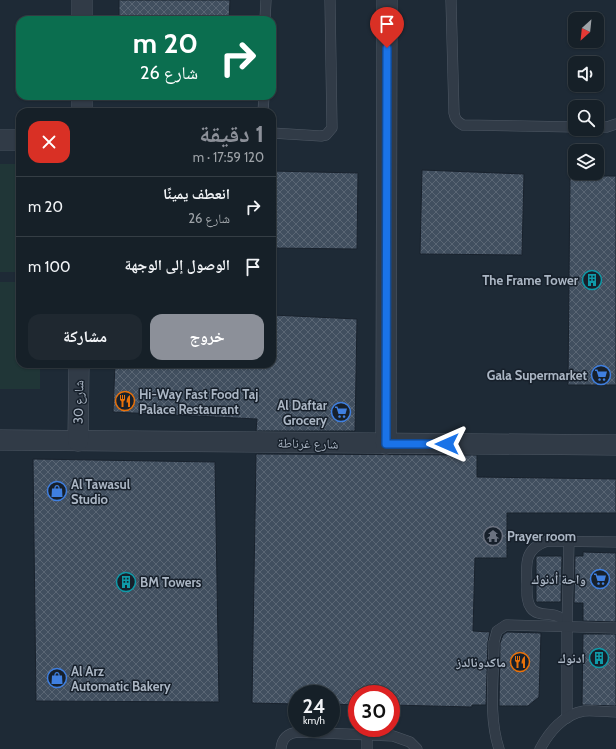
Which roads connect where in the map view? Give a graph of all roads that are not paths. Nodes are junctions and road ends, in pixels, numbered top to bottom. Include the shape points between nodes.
1 (82, 0) edge
2 (266, 0) edge
3 (330, 0) edge
4 (387, 0) edge
5 (451, 0) edge
6 (82, 16) edge
7 (265, 16) edge
8 (616, 124) edge
9 (568, 126) edge
10 (604, 127) edge
11 (276, 133) edge
12 (0, 140) edge
13 (16, 140) edge
14 (79, 368) edge
15 (0, 440) edge
16 (78, 441) junction
17 (386, 444) junction
18 (616, 445) edge
19 (569, 541) junction
20 (616, 542) edge
21 (567, 627) junction
22 (616, 628) edge
23 (616, 712) edge
24 (567, 718) junction
25 (348, 735) edge
26 (367, 737) edge
27 (398, 737) edge
28 (281, 749) edge
29 (366, 749) edge
30 (417, 749) edge
31 (499, 749) edge
32 (540, 749) edge

1 - 6 street
2 - 7 lane
3 - 11 lane via 332,128 326,135 321,136
4 - 17 street
5 - 9 lane via 454,113 458,123
8 - 10 lane
12 - 13 street
14 - 16 street, شارع 30
15 - 16 street, شارع غرناطة
16 - 17 street, شارع غرناطة
17 - 18 street, شارع غرناطة
19 - 20 lane
19 - 21 lane
19 - 21 lane via 547,541 539,544 526,562 527,602 532,610 562,618
21 - 22 lane
21 - 24 lane
21 - 31 lane via 506,625 497,631 494,642 493,717
23 - 24 lane via 585,711
24 - 32 lane via 554,727
25 - 28 lane via 291,732 282,740
26 - 29 lane
27 - 30 lane via 410,742

